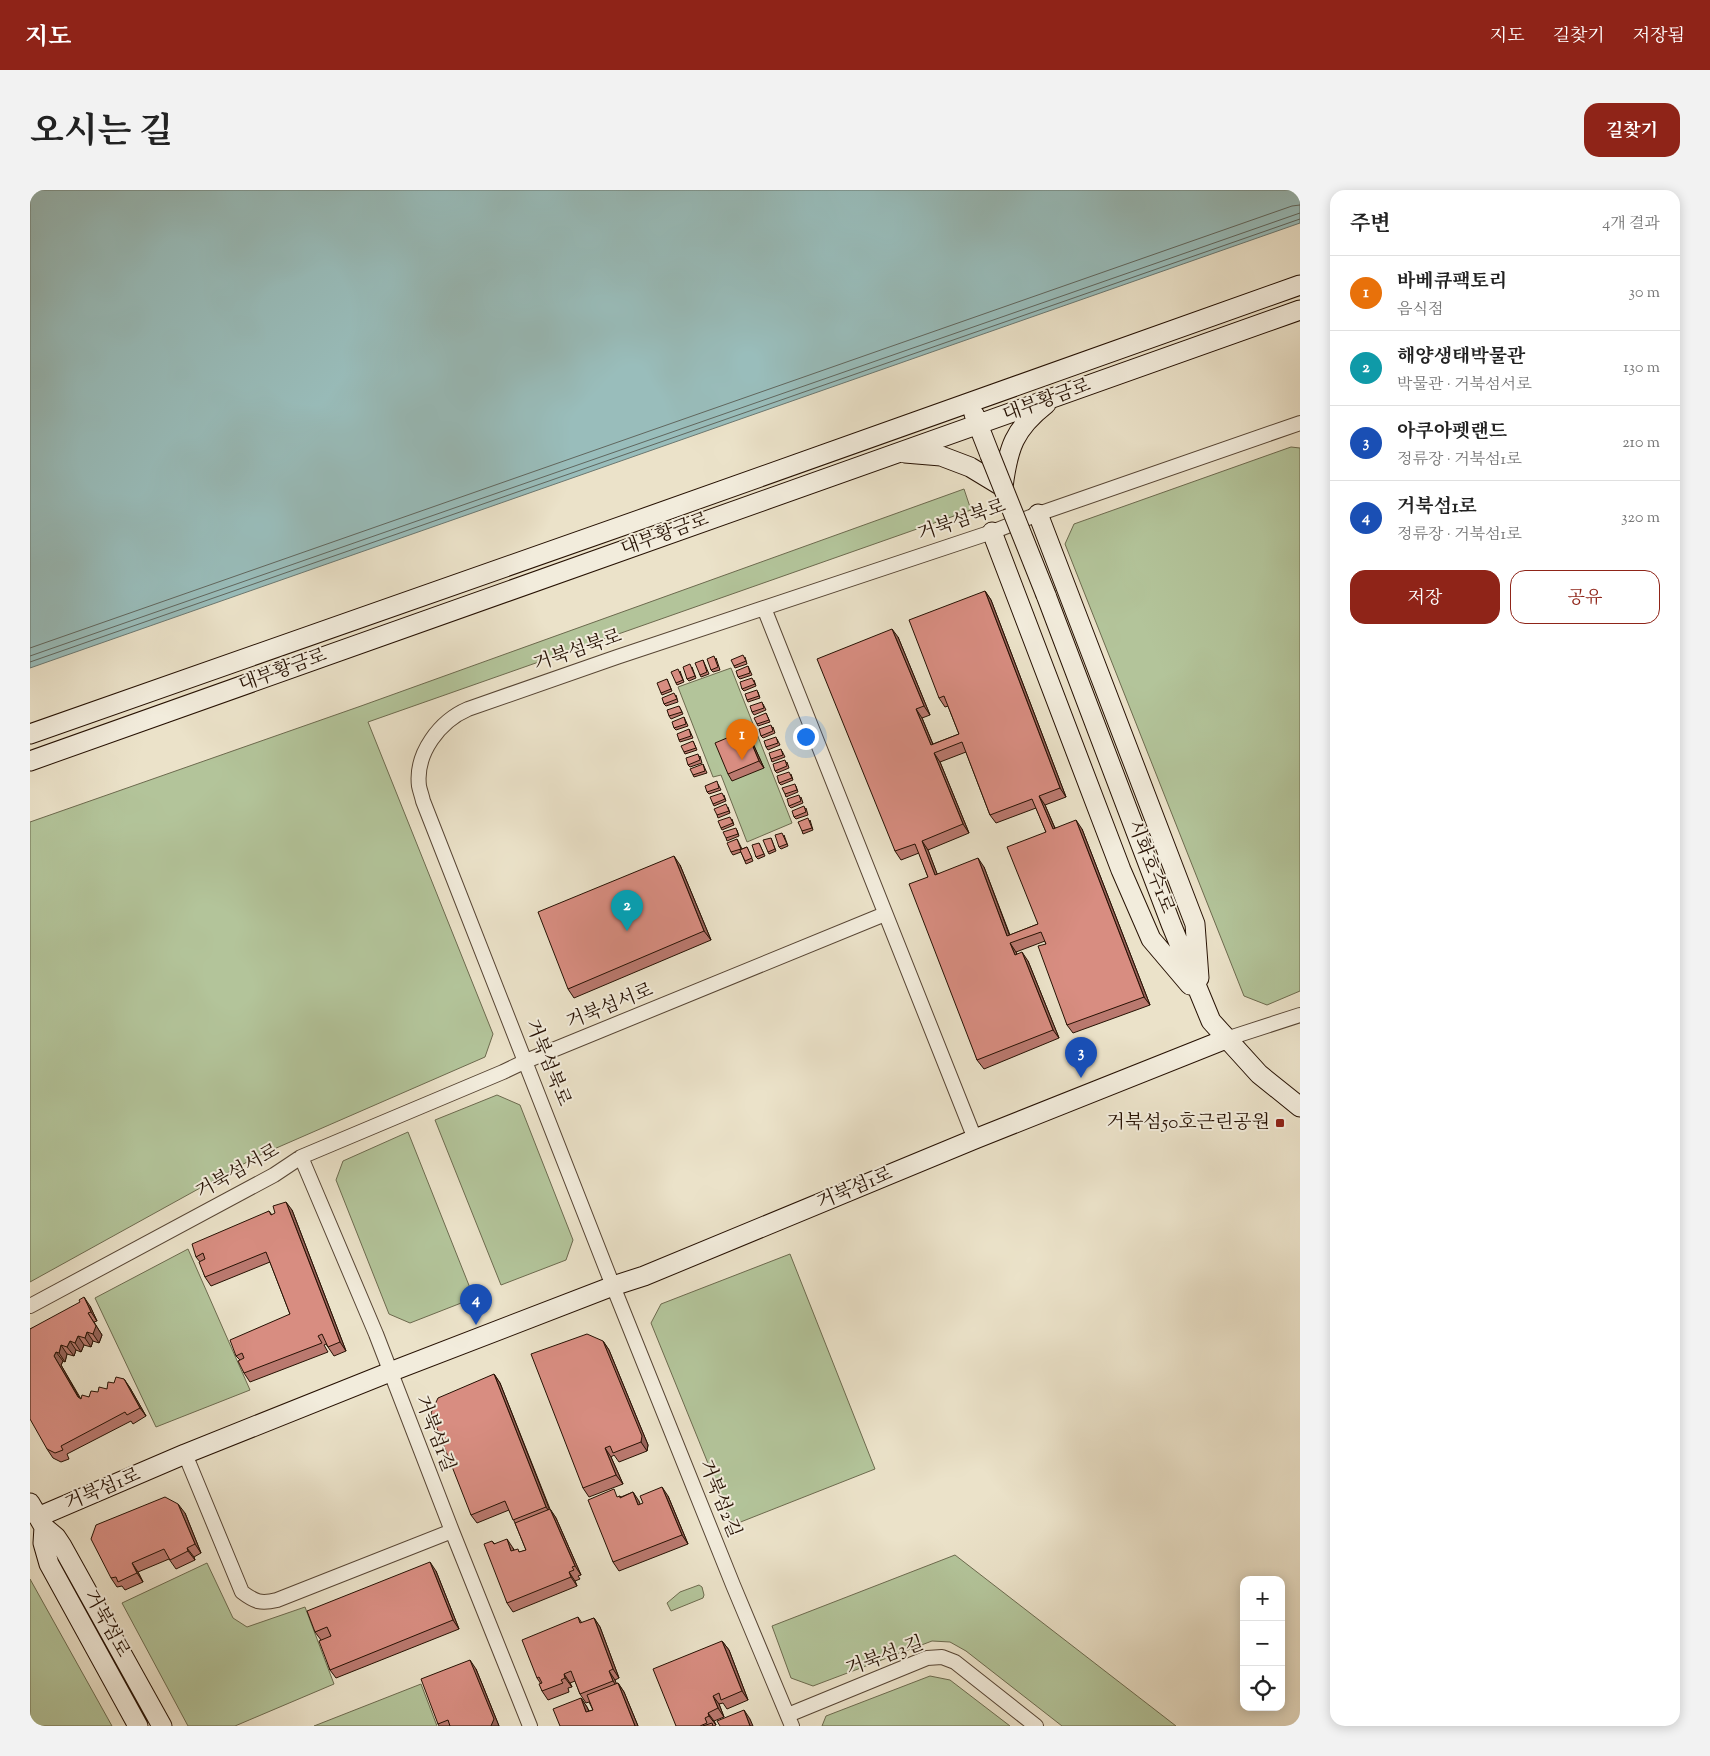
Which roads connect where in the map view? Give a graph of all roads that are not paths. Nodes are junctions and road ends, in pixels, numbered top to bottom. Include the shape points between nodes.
1 (1300, 285) edge
2 (1300, 310) edge
3 (1053, 398) junction
4 (969, 401) junction
5 (1300, 423) edge
6 (978, 425) junction
7 (895, 453) junction
8 (1003, 487) junction
9 (1038, 514) junction
10 (992, 532) junction
11 (764, 608) junction
12 (30, 734) edge
13 (30, 761) edge
14 (885, 914) junction
15 (1200, 997) junction
16 (1300, 1015) edge
17 (1226, 1039) junction
18 (526, 1061) junction
19 (1300, 1108) edge
20 (975, 1139) junction
21 (301, 1157) junction
22 (613, 1286) junction
23 (30, 1306) edge
24 (390, 1372) junction
25 (185, 1454) junction
26 (37, 1516) edge
27 (452, 1531) junction
28 (790, 1720) edge
29 (138, 1726) edge
30 (162, 1726) edge
31 (530, 1726) edge
32 (1036, 1726) edge

1 - 4 main road, 대부황금로
2 - 3 main road, 대부황금로
3 - 6 main road, 대부황금로
3 - 8 main road via 1017,433 1007,459
4 - 6 main road
4 - 12 main road, 대부황금로 via 290,645
5 - 9 street, 거북섬북로
6 - 7 main road, 대부황금로
6 - 8 main road, 시화호수1로, bridge
7 - 8 main road via 941,456
7 - 13 main road, 대부황금로
8 - 15 main road, 시화호수1로, bridge
9 - 10 street, 거북섬북로
9 - 15 main road via 1195,924
10 - 11 street, 거북섬북로
10 - 15 main road via 1121,870 1151,939
11 - 14 street
11 - 18 street, 거북섬북로 via 468,709 445,722 429,745 421,765 419,785 423,801
14 - 18 street, 거북섬서로
14 - 20 street
15 - 17 main road, 시화호수1로 via 1211,1020
16 - 17 street
17 - 19 main road, 시화호수1로 via 1259,1074
17 - 20 main road, 거북섬1로
18 - 21 street, 거북섬서로
18 - 22 street, 거북섬북로
20 - 22 main road, 거북섬1로
21 - 23 street, 거북섬서로 via 274,1175
21 - 24 street, 거북섬1길
22 - 24 main road, 거북섬1로
22 - 28 street, 거북섬2길
24 - 25 main road, 거북섬1로
24 - 27 street, 거북섬1길
25 - 26 main road, 거북섬1로
25 - 27 street via 242,1592 264,1603
26 - 29 main road, 거북섬로 via 49,1564
26 - 30 main road, 거북섬로 via 59,1541
27 - 31 street, 거북섬1길
28 - 32 street, 거북섬3길 via 928,1658 942,1657 955,1662

